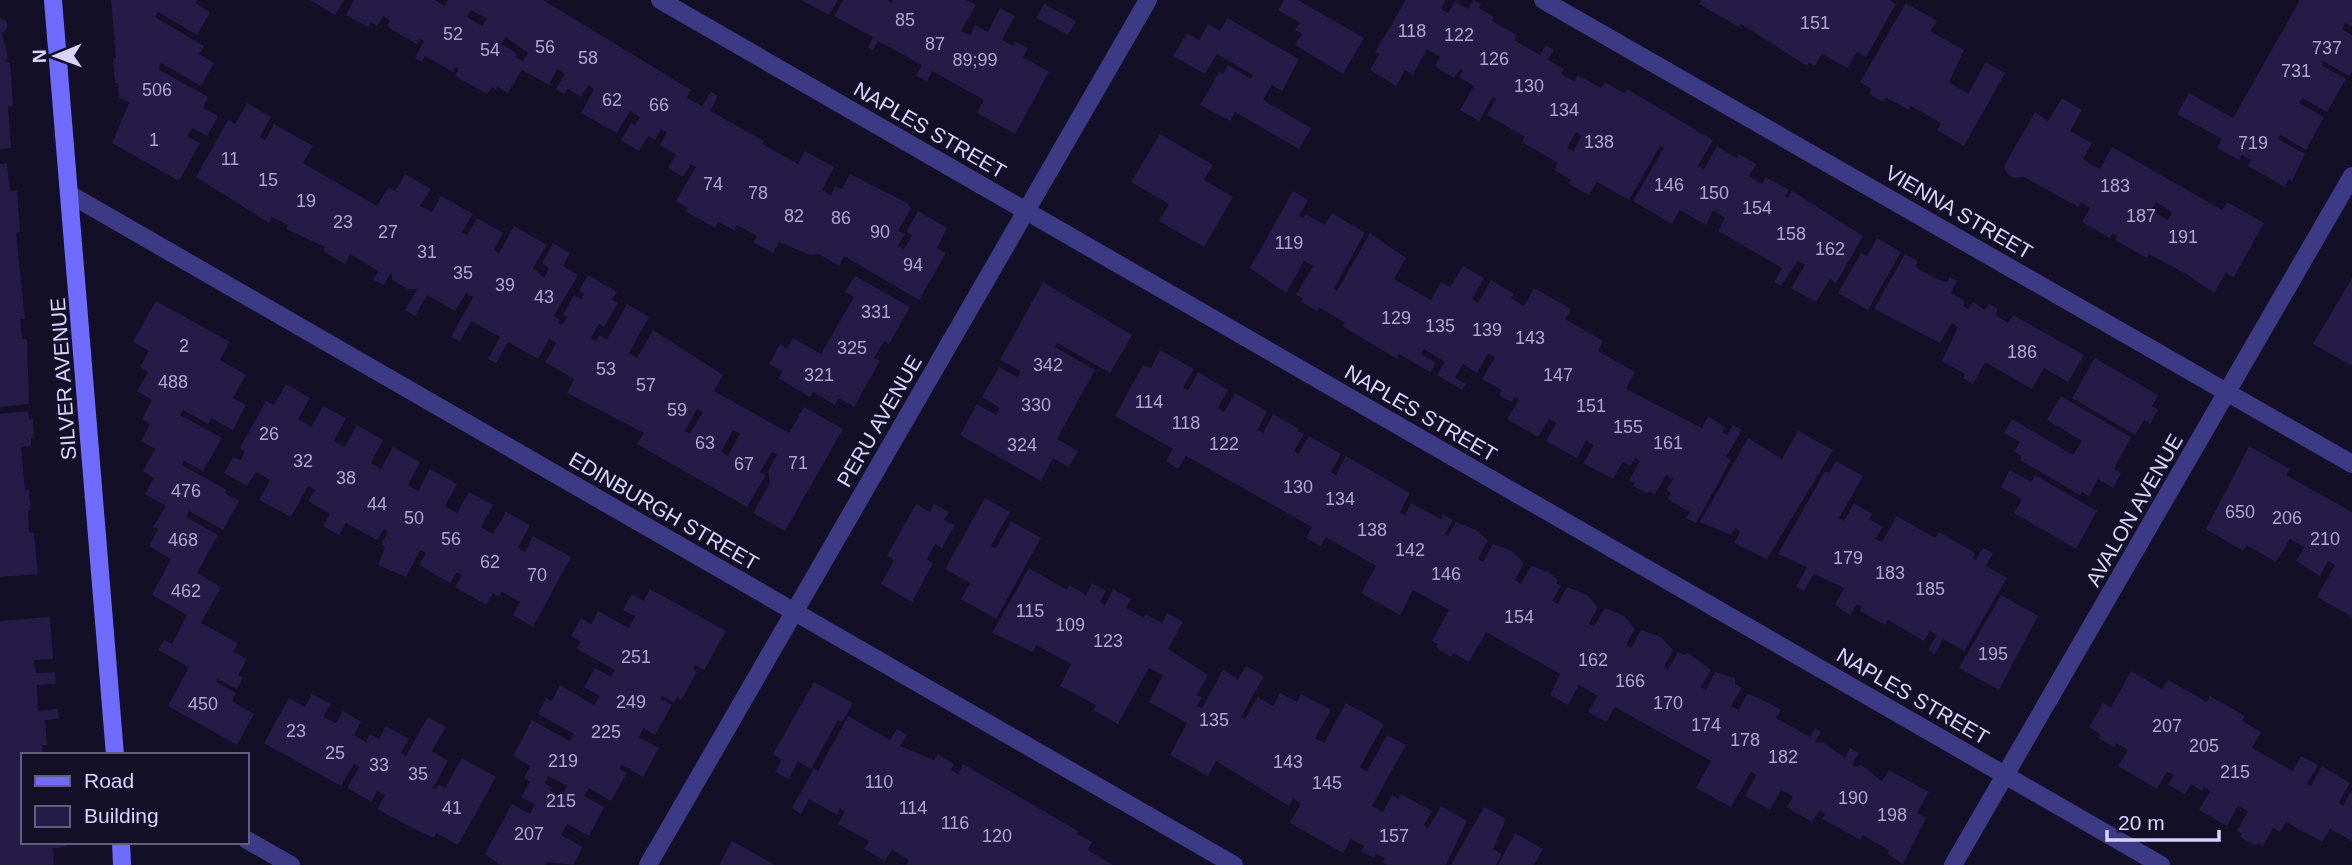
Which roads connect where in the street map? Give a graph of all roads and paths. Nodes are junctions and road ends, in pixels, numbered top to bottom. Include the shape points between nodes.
1 (53, 0) edge
2 (660, 0) edge
3 (1148, 0) edge
4 (1544, 0) edge
5 (2352, 176) edge
6 (71, 195) junction
7 (1027, 212) junction
8 (2228, 393) junction
9 (2352, 464) edge
10 (794, 612) junction
11 (115, 753) edge
12 (2006, 776) junction
13 (248, 840) edge
14 (121, 844) edge
15 (122, 865) edge
16 (291, 865) edge
17 (648, 865) edge
18 (1234, 865) edge
19 (1953, 865) edge
20 (2161, 865) edge

1 - 6 main road, SILVER AVENUE
2 - 7 street, NAPLES STREET
3 - 7 street, PERU AVENUE
4 - 8 street, VIENNA STREET
5 - 8 street, AVALON AVENUE
6 - 10 street, EDINBURGH STREET
6 - 11 main road, SILVER AVENUE
7 - 10 street, PERU AVENUE
7 - 12 street, NAPLES STREET
8 - 9 street, VIENNA STREET
8 - 12 street, AVALON AVENUE
10 - 17 street, PERU AVENUE
10 - 18 street, EDINBURGH STREET
12 - 19 street, AVALON AVENUE
12 - 20 street, NAPLES STREET
13 - 16 street
14 - 15 main road

